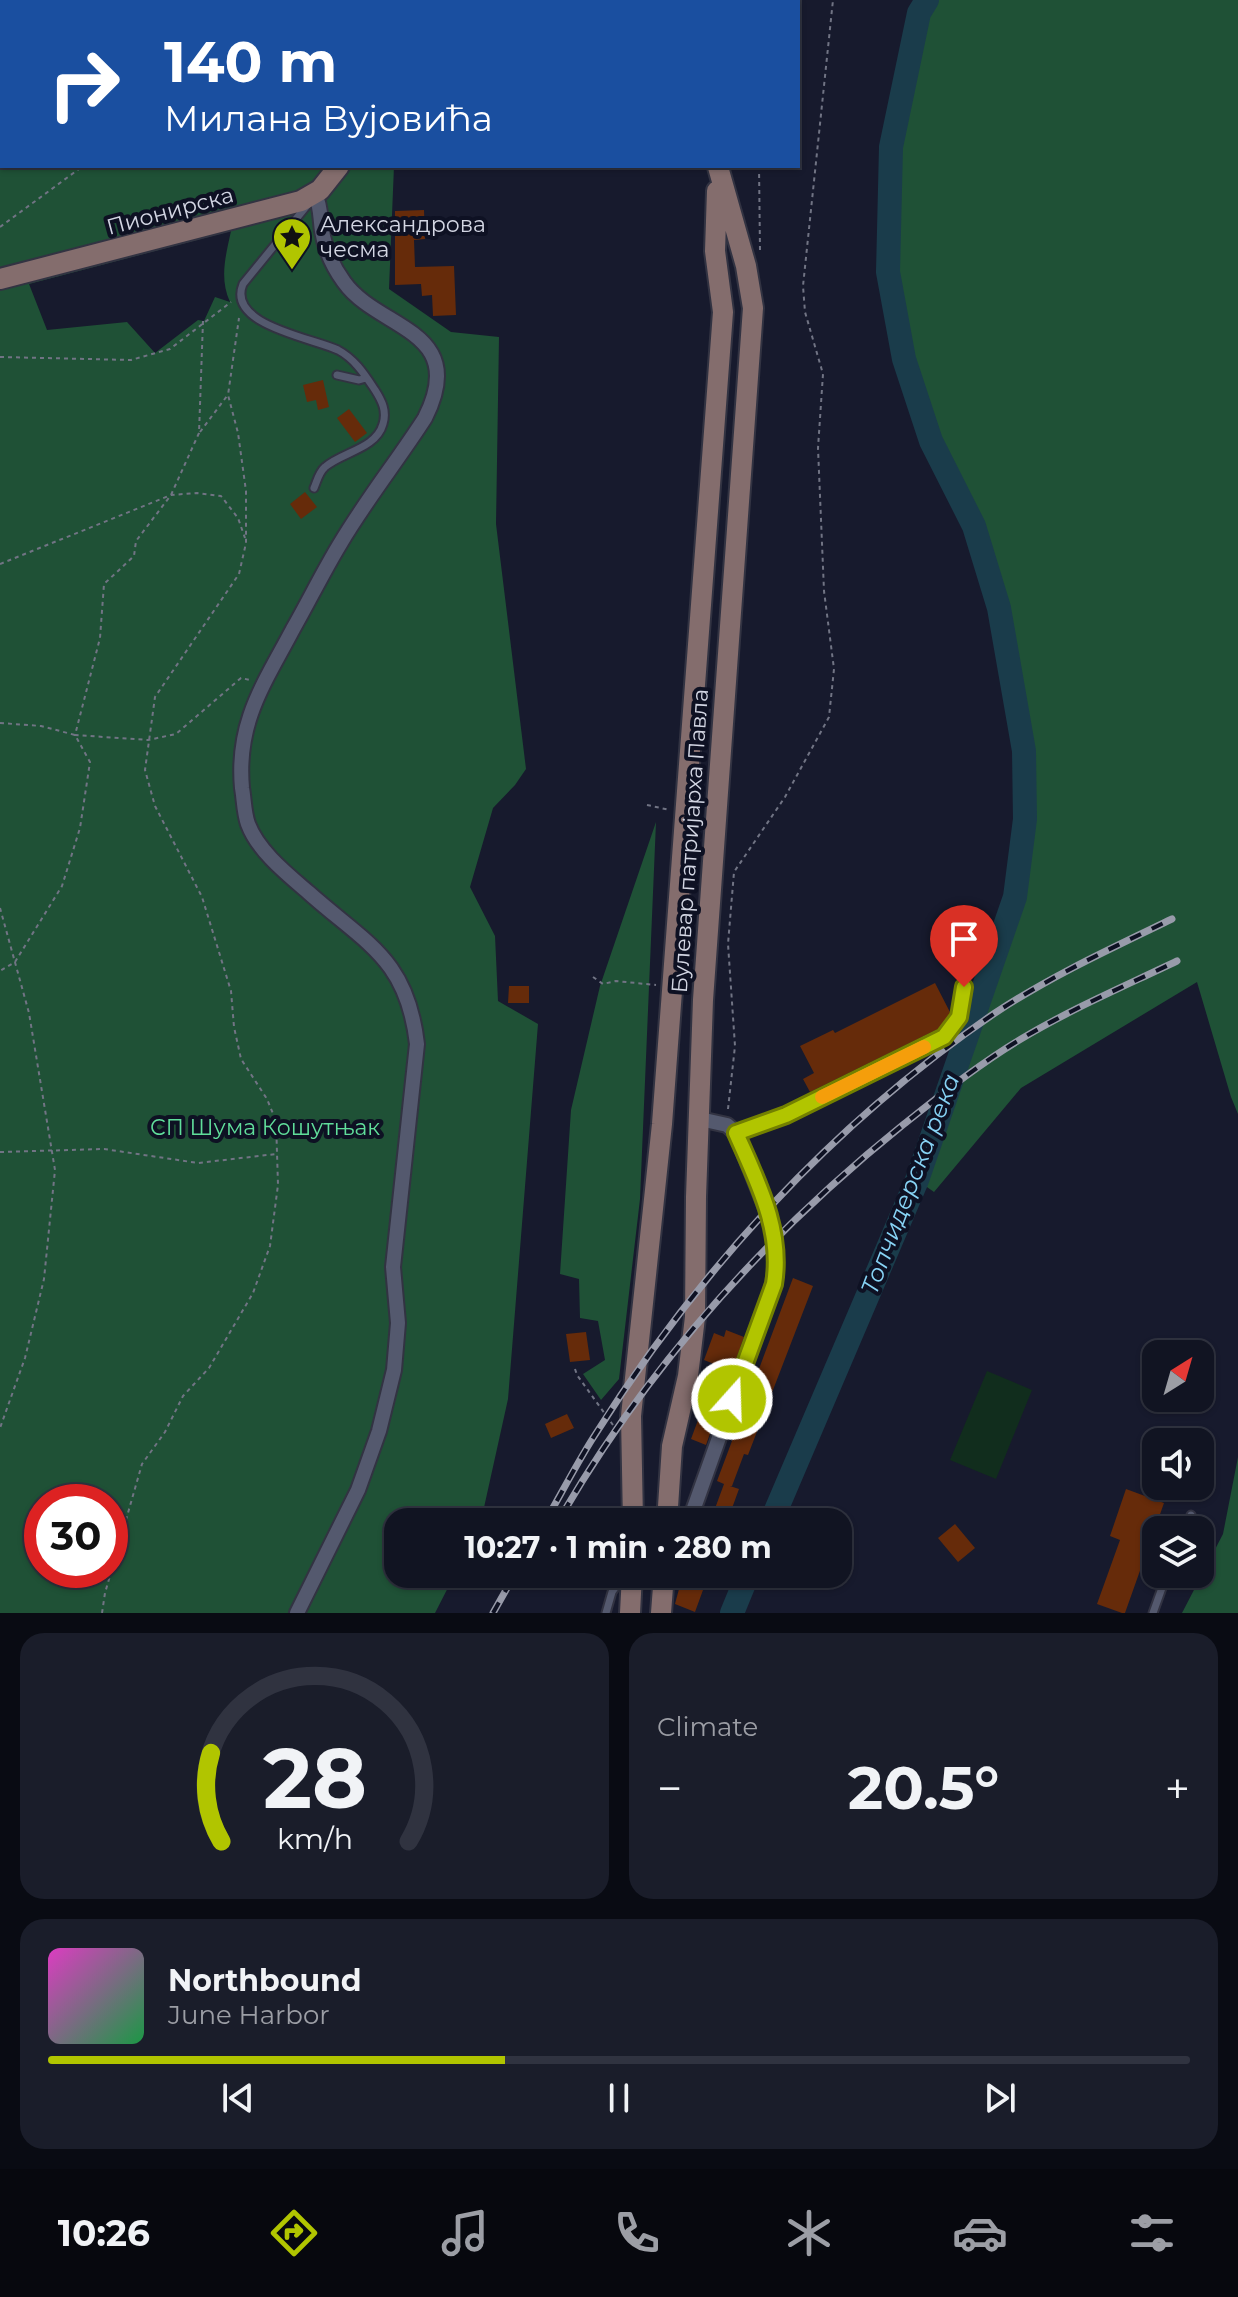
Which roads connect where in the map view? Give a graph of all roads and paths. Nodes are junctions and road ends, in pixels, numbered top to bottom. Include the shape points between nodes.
1 (833, 0) edge
2 (80, 168) edge
3 (338, 168) edge
4 (718, 168) edge
5 (719, 168) edge
6 (759, 168) edge
7 (315, 194) junction
8 (0, 227) edge
9 (761, 261) dead end
10 (0, 279) edge
11 (241, 294) junction
12 (203, 321) junction
13 (0, 357) edge
14 (337, 375) dead end
15 (366, 378) junction
16 (228, 395) junction
17 (199, 433) junction
18 (314, 488) dead end
19 (171, 495) junction
20 (246, 543) junction
21 (0, 564) edge
22 (262, 682) junction
23 (0, 723) edge
24 (75, 735) junction
25 (148, 740) junction
26 (647, 805) dead end
27 (679, 812) dead end
28 (0, 908) edge
29 (969, 957) dead end
30 (15, 962) junction
31 (0, 971) edge
32 (593, 977) dead end
33 (665, 985) dead end
34 (700, 1119) junction
35 (731, 1129) junction
36 (52, 1150) junction
37 (0, 1152) edge
38 (277, 1154) junction
39 (575, 1369) dead end
40 (0, 1428) edge
41 (622, 1434) dead end
42 (633, 1508) edge
43 (668, 1508) edge
44 (694, 1508) edge
45 (615, 1588) edge
46 (631, 1588) edge
47 (663, 1588) edge
48 (1162, 1588) edge
49 (102, 1613) edge
50 (297, 1613) edge
51 (606, 1613) edge
52 (630, 1613) edge
53 (661, 1613) edge
54 (1153, 1613) edge

1 - 35 path via 803,286 823,374 818,448 824,591 834,669 829,717 785,797 734,872 728,944 735,1046
2 - 8 path
3 - 7 main road, Пионирска
4 - 42 main road, Булевар патријарха Павла via 715,251 723,312 662,1124 631,1416
5 - 34 main road, Булевар патријарха Павла via 753,308 703,1000
6 - 9 path
7 - 10 main road, Пионирска
7 - 11 lane via 243,284
7 - 22 street via 326,248 341,277 355,294 403,324 425,345 433,357 436,386 425,418 340,543
11 - 12 path
11 - 15 lane via 255,318 339,351
11 - 16 path
12 - 13 path via 170,349 131,360
12 - 17 path
14 - 15 lane
15 - 18 lane via 384,407 383,427 364,446 327,465
16 - 17 path
16 - 20 path via 246,491
17 - 19 path
19 - 20 path via 221,496 238,518
19 - 21 path
19 - 24 path via 136,541 134,556 104,584 100,638
20 - 25 path via 239,574 155,697
22 - 25 path via 241,678 176,734
22 - 50 street via 243,746 241,777 248,823 259,844 284,870 382,956 407,997 417,1044 393,1267 398,1313 394,1370 358,1490
23 - 24 path
24 - 25 path
24 - 30 path via 90,762 80,828 62,886
25 - 38 path via 145,770 155,806 202,897 231,991 241,1059 276,1121
26 - 27 path
28 - 30 path
29 - 35 lane via 959,1017 944,1037 786,1115
30 - 31 path
30 - 36 path
32 - 33 path via 603,984
34 - 35 street
34 - 43 main road, Булевар патријарха Павла via 695,1317 672,1446
35 - 44 street via 771,1221 776,1271
36 - 37 path
36 - 38 path via 104,1149 198,1163
36 - 40 path via 55,1170 44,1279 25,1358
38 - 49 path via 270,1246 253,1293 142,1464
39 - 41 path
45 - 51 lane
46 - 52 main road
47 - 53 main road
48 - 54 lane

